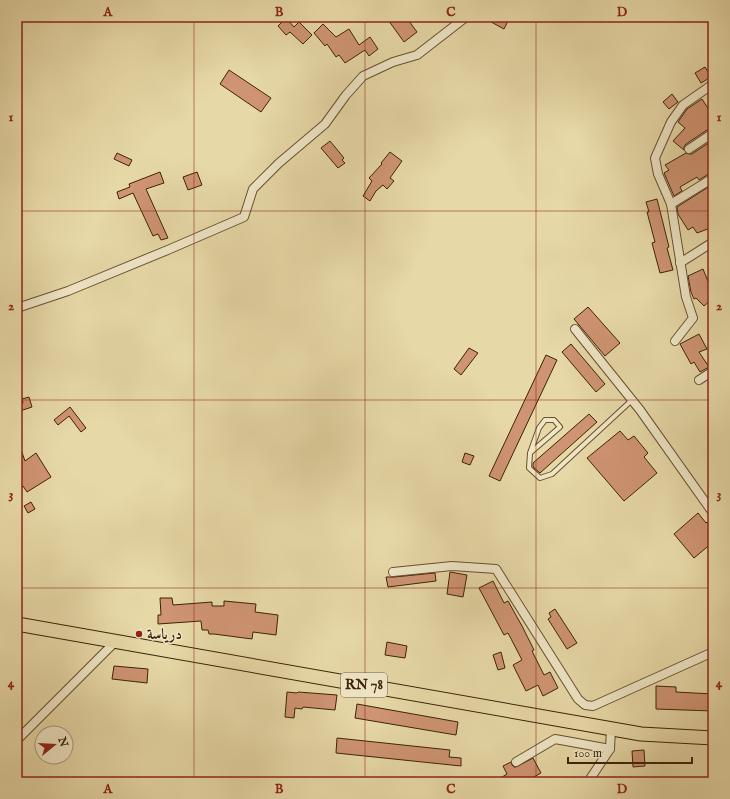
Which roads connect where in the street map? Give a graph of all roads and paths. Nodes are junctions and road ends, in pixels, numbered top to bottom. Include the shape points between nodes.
1 (466, 17) edge
2 (713, 84) edge
3 (713, 132) edge
4 (689, 149) dead end
5 (713, 178) edge
6 (671, 204) junction
7 (713, 242) edge
8 (680, 264) junction
9 (17, 308) edge
10 (575, 330) dead end
11 (675, 341) dead end
12 (713, 370) edge
13 (699, 380) dead end
14 (632, 400) junction
15 (530, 453) junction
16 (713, 513) edge
17 (394, 572) dead end
18 (17, 624) edge
19 (116, 641) junction
20 (713, 652) edge
21 (611, 729) junction
22 (713, 738) edge
23 (17, 742) edge
24 (610, 749) junction
25 (516, 762) dead end
26 (588, 782) edge

1 - 9 street via 417,55 393,62 363,76 325,124 253,189 244,217 75,288
2 - 6 street via 683,106 671,122 656,158 658,174
3 - 4 street
5 - 6 street
6 - 8 street
7 - 8 street
8 - 11 street via 693,318
10 - 14 street
12 - 13 street
14 - 15 lane via 552,474 540,478 529,468
14 - 16 street
15 - 15 lane via 560,427 554,420 546,420 539,428
17 - 20 street via 452,566 496,569 578,698 585,705 593,706
18 - 19 main road, RN 78
19 - 21 main road, RN 78
19 - 23 street
21 - 22 main road, RN 78 via 640,734
21 - 24 street
24 - 25 street via 554,739
24 - 26 street

